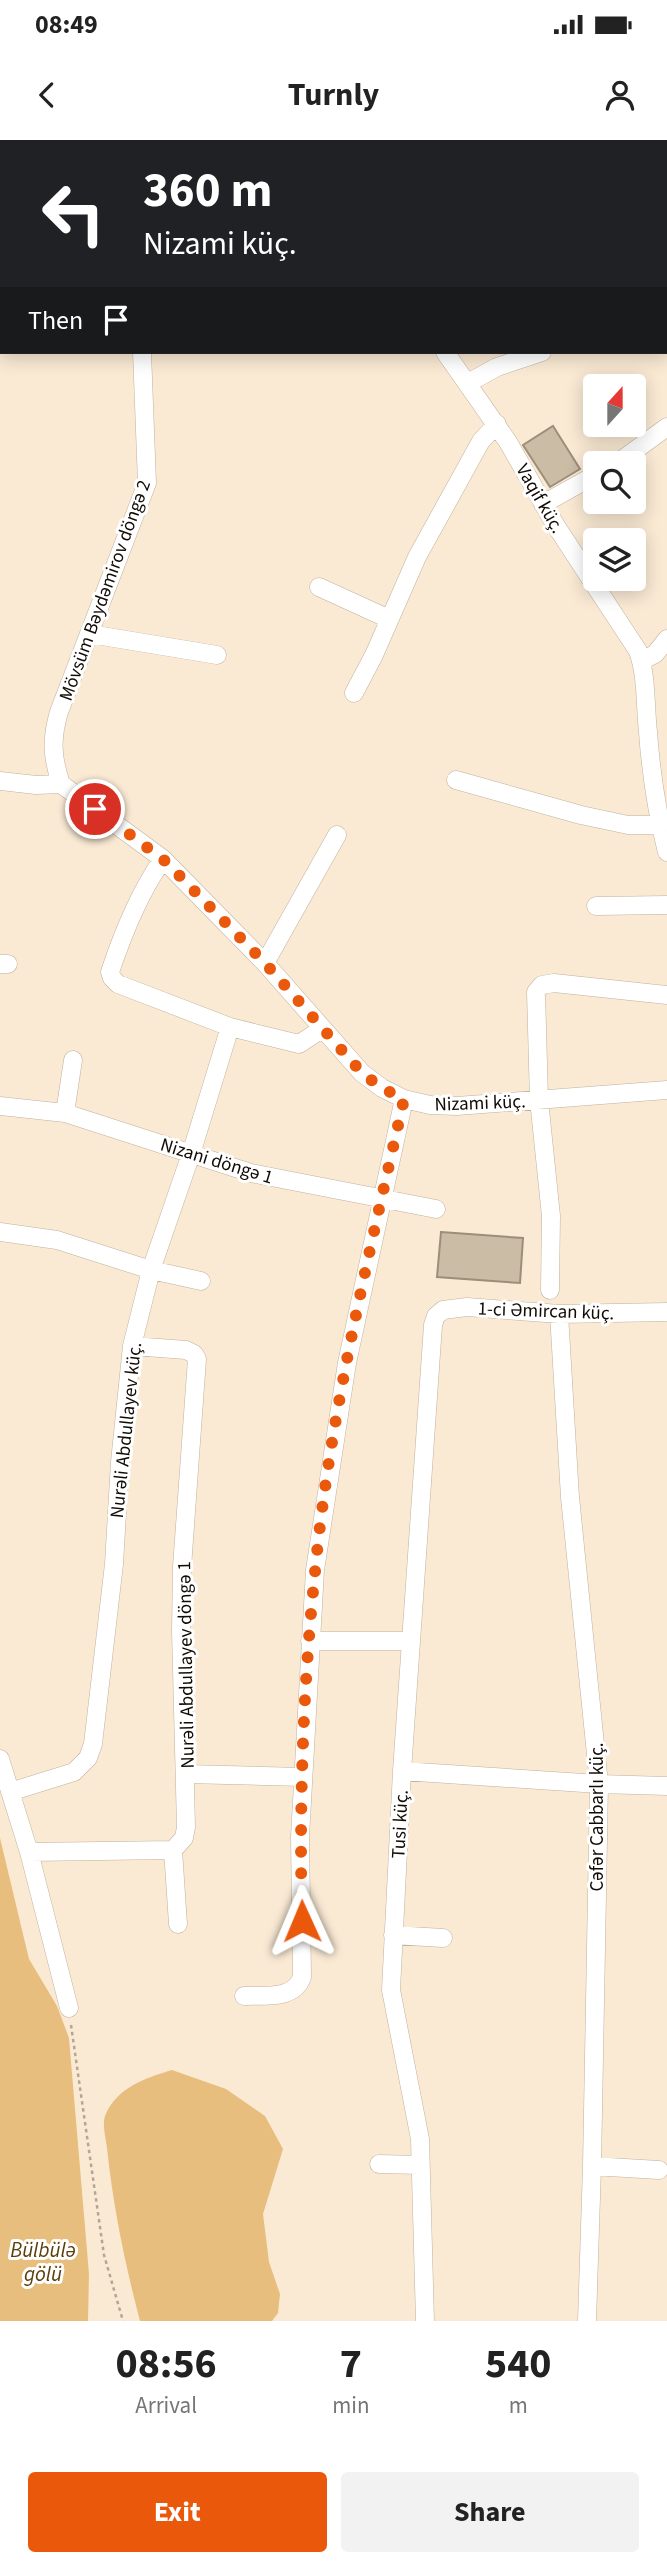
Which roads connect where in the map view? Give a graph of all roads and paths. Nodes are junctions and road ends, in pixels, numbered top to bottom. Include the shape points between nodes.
1 (142, 354) edge
2 (446, 354) edge
3 (536, 354) edge
4 (468, 383) junction
5 (497, 425) junction
6 (667, 427) edge
7 (634, 451) edge
8 (583, 482) edge
9 (543, 504) junction
10 (319, 587) dead end
11 (389, 619) junction
12 (90, 634) junction
13 (667, 639) edge
14 (218, 655) dead end
15 (641, 661) junction
16 (354, 693) dead end
17 (456, 780) dead end
18 (0, 781) edge
19 (61, 784) junction
20 (660, 825) junction
21 (337, 835) dead end
22 (667, 852) edge
23 (163, 859) junction
24 (667, 905) edge
25 (596, 906) dead end
26 (265, 963) junction
27 (667, 995) edge
28 (229, 1027) junction
29 (322, 1029) junction
30 (73, 1060) dead end
31 (667, 1090) edge
32 (404, 1099) junction
33 (539, 1100) junction
34 (0, 1106) edge
35 (65, 1113) junction
36 (191, 1154) junction
37 (382, 1197) junction
38 (436, 1209) dead end
39 (0, 1232) edge
40 (151, 1270) junction
41 (201, 1281) dead end
42 (550, 1290) dead end
43 (667, 1312) edge
44 (559, 1314) junction
45 (433, 1325) joint
46 (132, 1346) junction
47 (310, 1641) junction
48 (411, 1641) junction
49 (0, 1759) edge
50 (402, 1771) junction
51 (186, 1774) junction
52 (303, 1777) junction
53 (599, 1784) junction
54 (667, 1786) edge
55 (10, 1792) junction
56 (173, 1850) junction
57 (29, 1852) junction
58 (178, 1924) dead end
59 (393, 1935) junction
60 (443, 1938) dead end
61 (243, 1996) dead end
62 (69, 2008) joint
63 (379, 2164) dead end
64 (420, 2165) junction
65 (592, 2166) junction
66 (659, 2171) dead end
67 (123, 2321) edge
68 (425, 2321) edge
69 (587, 2321) edge

1 - 12 street, Mövsüm Bəydəmirov döngə 2 via 147,484
2 - 4 street, Vaqif küç.
3 - 4 street via 498,366
4 - 5 street, Vaqif küç.
5 - 9 street, Vaqif küç.
5 - 11 street via 481,441 453,491
6 - 7 street
8 - 9 street
9 - 15 street, Vaqif küç. via 633,640
10 - 11 street
11 - 16 street
12 - 14 street
12 - 19 street, Mövsüm Bəydəmirov döngə 2 via 54,729 52,752
13 - 15 street via 655,654
15 - 20 street, Vaqif küç.
17 - 20 street via 581,815 628,825
18 - 19 street
19 - 23 street, Nizami küç.
20 - 22 street, Vaqif küç.
21 - 26 street
23 - 26 street, Nizami küç.
23 - 28 street via 134,911 110,972 112,978
24 - 25 street
26 - 29 street, Nizami küç.
27 - 33 street via 542,985 535,1003
28 - 29 street via 299,1044
28 - 36 street, Nurəli Abdullayev küç.
29 - 32 street, Nizami küç. via 362,1073
30 - 35 street
31 - 33 street, Nizami küç.
32 - 33 street, Nizami küç. via 457,1106
32 - 37 street
33 - 42 street via 551,1216
34 - 35 street, Nizani döngə 1
35 - 36 street, Nizani döngə 1
36 - 37 street, Nizani döngə 1 via 251,1173
36 - 40 street, Nurəli Abdullayev küç.
37 - 38 street, Nizani döngə 1
37 - 47 street via 341,1396 315,1570
39 - 40 street via 57,1240
40 - 41 street
40 - 46 street, Nurəli Abdullayev küç.
43 - 44 street, 1-ci Əmircan küç.
44 - 45 street, 1-ci Əmircan küç. via 467,1307 443,1310
44 - 53 street, Cəfər Cabbarlı küç. via 570,1497
45 - 48 street, Tusi küç.
46 - 51 street, Nurəli Abdullayev döngə 1 via 186,1350 197,1359 181,1618
46 - 55 street, Nurəli Abdullayev küç. via 93,1744 88,1758 74,1772
47 - 48 street
47 - 52 street
48 - 50 street, Tusi küç.
49 - 55 street
50 - 53 street
50 - 59 street, Tusi küç.
51 - 52 street
51 - 56 street, Nurəli Abdullayev döngə 1 via 186,1827 184,1838
52 - 61 street via 302,1977 299,1987 290,1993
53 - 54 street
53 - 65 street, Cəfər Cabbarlı küç.
55 - 57 street
56 - 57 street
56 - 58 street
57 - 62 street
59 - 60 street
59 - 64 street, Tusi küç. via 391,1990 418,2124
62 - 67 path via 104,2255
63 - 64 street
64 - 68 street, Tusi küç.
65 - 66 street
65 - 69 street, Cəfər Cabbarlı küç.

